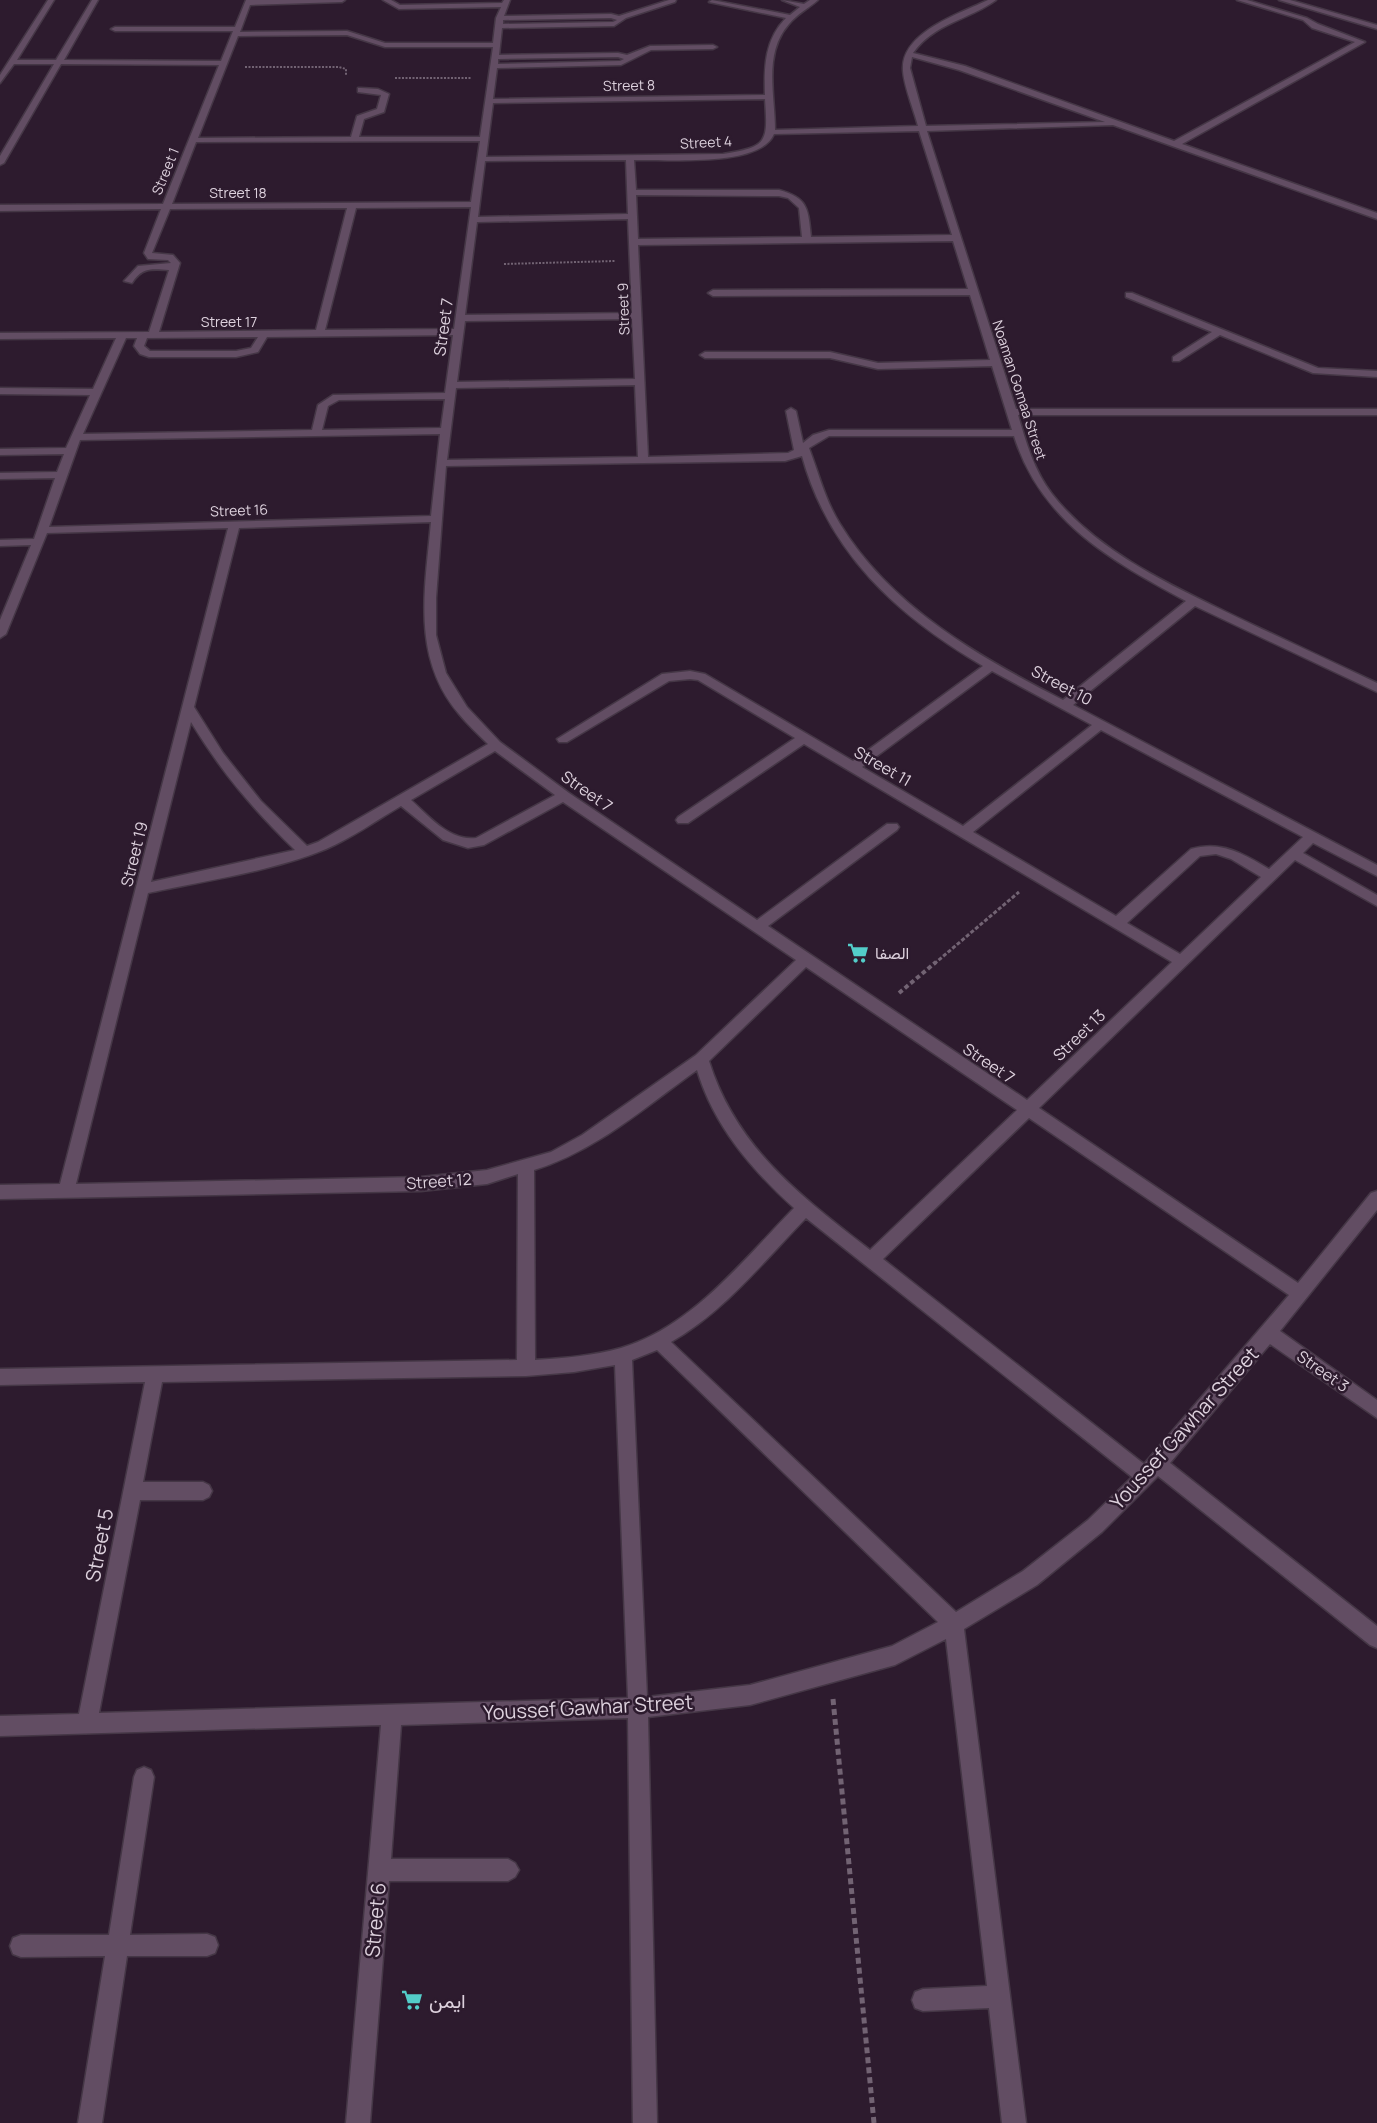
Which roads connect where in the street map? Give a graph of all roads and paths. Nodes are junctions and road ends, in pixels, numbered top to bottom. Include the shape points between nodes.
1 (51, 0) edge
2 (95, 0) edge
3 (342, 0) edge
4 (386, 0) edge
5 (785, 0) edge
6 (815, 0) edge
7 (993, 0) edge
8 (1240, 0) edge
9 (1282, 0) edge
10 (1308, 0) edge
11 (248, 1) edge
12 (673, 1) edge
13 (712, 2) dead end
14 (804, 6) junction
15 (503, 12) edge
16 (791, 17) junction
17 (1377, 20) edge
18 (1364, 23) junction
19 (1377, 27) edge
20 (115, 29) dead end
21 (237, 31) junction
22 (1344, 35) junction
23 (713, 47) dead end
24 (909, 54) junction
25 (495, 61) junction
26 (12, 62) junction
27 (57, 62) junction
28 (224, 65) junction
29 (349, 78) dead end
30 (388, 78) dead end
31 (0, 81) edge
32 (693, 89) dead end
33 (361, 90) dead end
34 (769, 97) junction
35 (639, 99) junction
36 (490, 101) junction
37 (1119, 124) junction
38 (923, 130) junction
39 (771, 132) junction
40 (354, 139) junction
41 (485, 139) junction
42 (194, 140) junction
43 (1175, 144) junction
44 (630, 158) junction
45 (482, 159) junction
46 (0, 163) edge
47 (633, 192) junction
48 (476, 204) junction
49 (352, 205) junction
50 (167, 206) junction
51 (0, 208) edge
52 (633, 216) junction
53 (1377, 216) edge
54 (474, 220) junction
55 (958, 238) junction
56 (807, 240) junction
57 (634, 242) junction
58 (634, 261) junction
59 (504, 264) dead end
60 (175, 267) junction
61 (129, 280) dead end
62 (974, 292) junction
63 (712, 293) dead end
64 (1129, 295) dead end
65 (637, 316) junction
66 (461, 318) junction
67 (459, 332) junction
68 (1218, 332) junction
69 (320, 333) junction
70 (264, 334) junction
71 (122, 335) junction
72 (148, 335) junction
73 (0, 336) edge
74 (705, 355) dead end
75 (1176, 359) dead end
76 (996, 363) junction
77 (1377, 374) edge
78 (639, 382) junction
79 (0, 391) edge
80 (451, 391) junction
81 (96, 392) junction
82 (791, 411) dead end
83 (1011, 412) junction
84 (1377, 412) edge
85 (445, 431) junction
86 (316, 433) junction
87 (1018, 434) junction
88 (76, 437) junction
89 (70, 451) junction
90 (803, 451) junction
91 (0, 452) edge
92 (642, 459) junction
93 (441, 463) junction
94 (61, 475) junction
95 (0, 476) edge
96 (436, 519) junction
97 (234, 525) junction
98 (42, 531) junction
99 (38, 542) junction
100 (0, 543) edge
101 (1194, 601) junction
102 (3, 618) edge
103 (0, 633) edge
104 (991, 666) junction
105 (1377, 688) edge
106 (1065, 705) junction
107 (188, 707) junction
108 (1101, 724) junction
109 (563, 738) dead end
110 (804, 738) junction
111 (496, 746) junction
112 (853, 768) junction
113 (564, 796) junction
114 (403, 800) junction
115 (683, 820) dead end
116 (892, 827) dead end
117 (964, 832) junction
118 (1312, 836) junction
119 (305, 852) junction
120 (1294, 854) junction
121 (1377, 870) edge
122 (1038, 876) junction
123 (1271, 876) junction
124 (142, 889) junction
125 (1377, 901) edge
126 (1118, 923) junction
127 (757, 927) junction
128 (805, 959) junction
129 (1181, 961) junction
130 (880, 1009) junction
131 (701, 1059) junction
132 (1028, 1109) junction
133 (526, 1167) junction
134 (66, 1191) junction
135 (0, 1192) edge
136 (1377, 1198) edge
137 (805, 1208) junction
138 (1370, 1219) edge
139 (871, 1260) junction
140 (1300, 1293) junction
141 (1268, 1333) junction
142 (659, 1341) junction
143 (623, 1356) junction
144 (526, 1368) junction
145 (155, 1375) junction
146 (0, 1377) edge
147 (1377, 1410) edge
148 (1151, 1470) junction
149 (132, 1491) junction
150 (203, 1491) dead end
151 (954, 1624) junction
152 (1377, 1638) edge
153 (830, 1674) junction
154 (638, 1708) junction
155 (392, 1716) junction
156 (87, 1724) junction
157 (0, 1726) edge
158 (144, 1777) dead end
159 (379, 1870) junction
160 (508, 1870) dead end
161 (118, 1945) junction
162 (207, 1945) dead end
163 (21, 1946) dead end
164 (999, 1997) junction
165 (923, 2000) dead end
166 (90, 2123) edge
167 (358, 2123) edge
168 (645, 2123) edge
169 (874, 2123) edge
170 (1014, 2123) edge

1 - 26 street
2 - 27 street
3 - 11 street
4 - 15 street via 399,7
5 - 14 street
6 - 14 street
7 - 24 street via 933,29
8 - 22 street
9 - 18 street
10 - 17 street
11 - 21 street, Street 1
12 - 15 street via 620,18 622,21 614,24
13 - 16 street
14 - 16 street
15 - 25 street, Street 7
16 - 34 street via 772,46
18 - 19 street
18 - 22 street
20 - 21 street
21 - 25 street via 360,34 385,45
21 - 28 street, Street 1
22 - 43 street via 1361,42
23 - 25 street via 650,48 621,63
24 - 37 street via 962,68
24 - 38 street, Noaman Gomaa Street via 906,68
25 - 30 path
25 - 36 street, Street 7
26 - 27 street
26 - 31 street
27 - 28 street
27 - 46 street
28 - 29 path via 339,67 346,69
28 - 42 street, Street 1
32 - 35 street via 661,90
33 - 40 street via 385,94 381,110 360,118
34 - 35 street, Street 8
34 - 39 street
35 - 36 street, Street 8
36 - 41 street, Street 7
37 - 38 street
37 - 43 street
38 - 39 street
38 - 55 street, Noaman Gomaa Street
39 - 44 street, Street 4 via 758,148 742,153
40 - 41 street
40 - 42 street
41 - 45 street, Street 7
42 - 50 street, Street 1
43 - 53 street
44 - 45 street, Street 4
44 - 47 street, Street 9
45 - 48 street, Street 7
47 - 52 street, Street 9
47 - 56 street via 785,195 803,207
48 - 49 street, Street 18
48 - 54 street, Street 7
49 - 50 street, Street 18
49 - 69 street
50 - 51 street, Street 18
50 - 60 street, Street 1 via 148,253 173,259
52 - 54 street
52 - 57 street, Street 9
54 - 66 street, Street 7
55 - 56 street
55 - 62 street, Noaman Gomaa Street
56 - 57 street
57 - 58 street, Street 9
58 - 59 path
58 - 65 street, Street 9
60 - 61 street via 140,268
60 - 72 street
62 - 63 street
62 - 76 street, Noaman Gomaa Street
64 - 68 street
65 - 66 street
65 - 78 street, Street 9
66 - 67 street, Street 7
67 - 69 street, Street 17
67 - 80 street, Street 7
68 - 75 street
68 - 77 street via 1316,370
69 - 70 street, Street 17
70 - 72 street, Street 17
70 - 72 street via 255,350 236,354 149,354 139,346
71 - 72 street, Street 17
71 - 73 street, Street 17
71 - 81 street
74 - 76 street via 830,355 878,366
76 - 83 street, Noaman Gomaa Street
78 - 80 street
78 - 92 street, Street 9
79 - 81 street
80 - 85 street, Street 7
80 - 86 street via 337,397 323,405
81 - 88 street
82 - 90 street, Street 10
83 - 84 street
83 - 87 street, Noaman Gomaa Street
85 - 86 street
85 - 93 street, Street 7
86 - 88 street
87 - 90 street via 829,433 812,439
87 - 101 street, Noaman Gomaa Street via 1026,458 1047,495 1082,531 1129,566
88 - 89 street
89 - 91 street
89 - 94 street
90 - 92 street via 785,458
90 - 104 street, Street 10 via 836,526 872,574 925,622
92 - 93 street
93 - 96 street, Street 7
94 - 95 street
94 - 98 street
96 - 97 street, Street 16
96 - 111 street, Street 7 via 430,635 440,673 462,710
97 - 98 street, Street 16
97 - 107 street, Street 19
98 - 99 street
99 - 100 street
99 - 102 street
101 - 105 street, Noaman Gomaa Street
101 - 106 street
102 - 103 street
104 - 106 street, Street 10
104 - 112 street
106 - 108 street, Street 10
107 - 119 street via 218,756 256,804
107 - 124 street, Street 19
108 - 117 street
108 - 118 street, Street 10
109 - 110 street, Street 11 via 666,677 678,675 701,677
110 - 112 street, Street 11
110 - 115 street
111 - 113 street, Street 7
111 - 114 street
112 - 117 street, Street 11
113 - 114 street via 479,842 465,844 452,841
113 - 127 street, Street 7
114 - 119 street
116 - 127 street
117 - 122 street, Street 11
118 - 120 street, Street 13
118 - 121 street, Street 10
119 - 124 street
120 - 123 street, Street 13
120 - 125 street
122 - 126 street, Street 11
122 - 130 path
123 - 126 street via 1227,851 1203,849
123 - 129 street, Street 13
124 - 134 street, Street 19
126 - 129 street, Street 11
127 - 128 street, Street 7
128 - 130 street, Street 7
128 - 131 street, Street 12
129 - 132 street, Street 13
130 - 132 street, Street 7
131 - 133 street, Street 12 via 588,1140
131 - 137 street via 715,1098 737,1137 767,1174
132 - 139 street, Street 13
132 - 140 street, Street 7
133 - 134 street, Street 12 via 454,1182
133 - 144 street
134 - 135 street, Street 12
136 - 138 street, Youssef Gawhar Street
137 - 139 street
137 - 142 street via 699,1313
138 - 140 street, Youssef Gawhar Street
139 - 148 street
140 - 141 street, Youssef Gawhar Street
141 - 147 street, Street 3
141 - 148 street, Youssef Gawhar Street
142 - 143 street
142 - 151 street
143 - 144 street via 576,1365
143 - 154 street
144 - 145 street
145 - 146 street
145 - 149 street, Street 5
148 - 151 street, Youssef Gawhar Street via 1095,1526 1030,1578
148 - 152 street
149 - 150 street
149 - 156 street, Street 5
151 - 153 street, Youssef Gawhar Street via 895,1655
151 - 164 street
153 - 154 street, Youssef Gawhar Street via 750,1695
153 - 169 path
154 - 155 street, Youssef Gawhar Street
154 - 168 street
155 - 156 street, Youssef Gawhar Street
155 - 159 street, Street 6
156 - 157 street, Youssef Gawhar Street
158 - 161 street
159 - 160 street
159 - 167 street, Street 6
161 - 162 street
161 - 163 street
161 - 166 street
164 - 165 street
164 - 170 street

